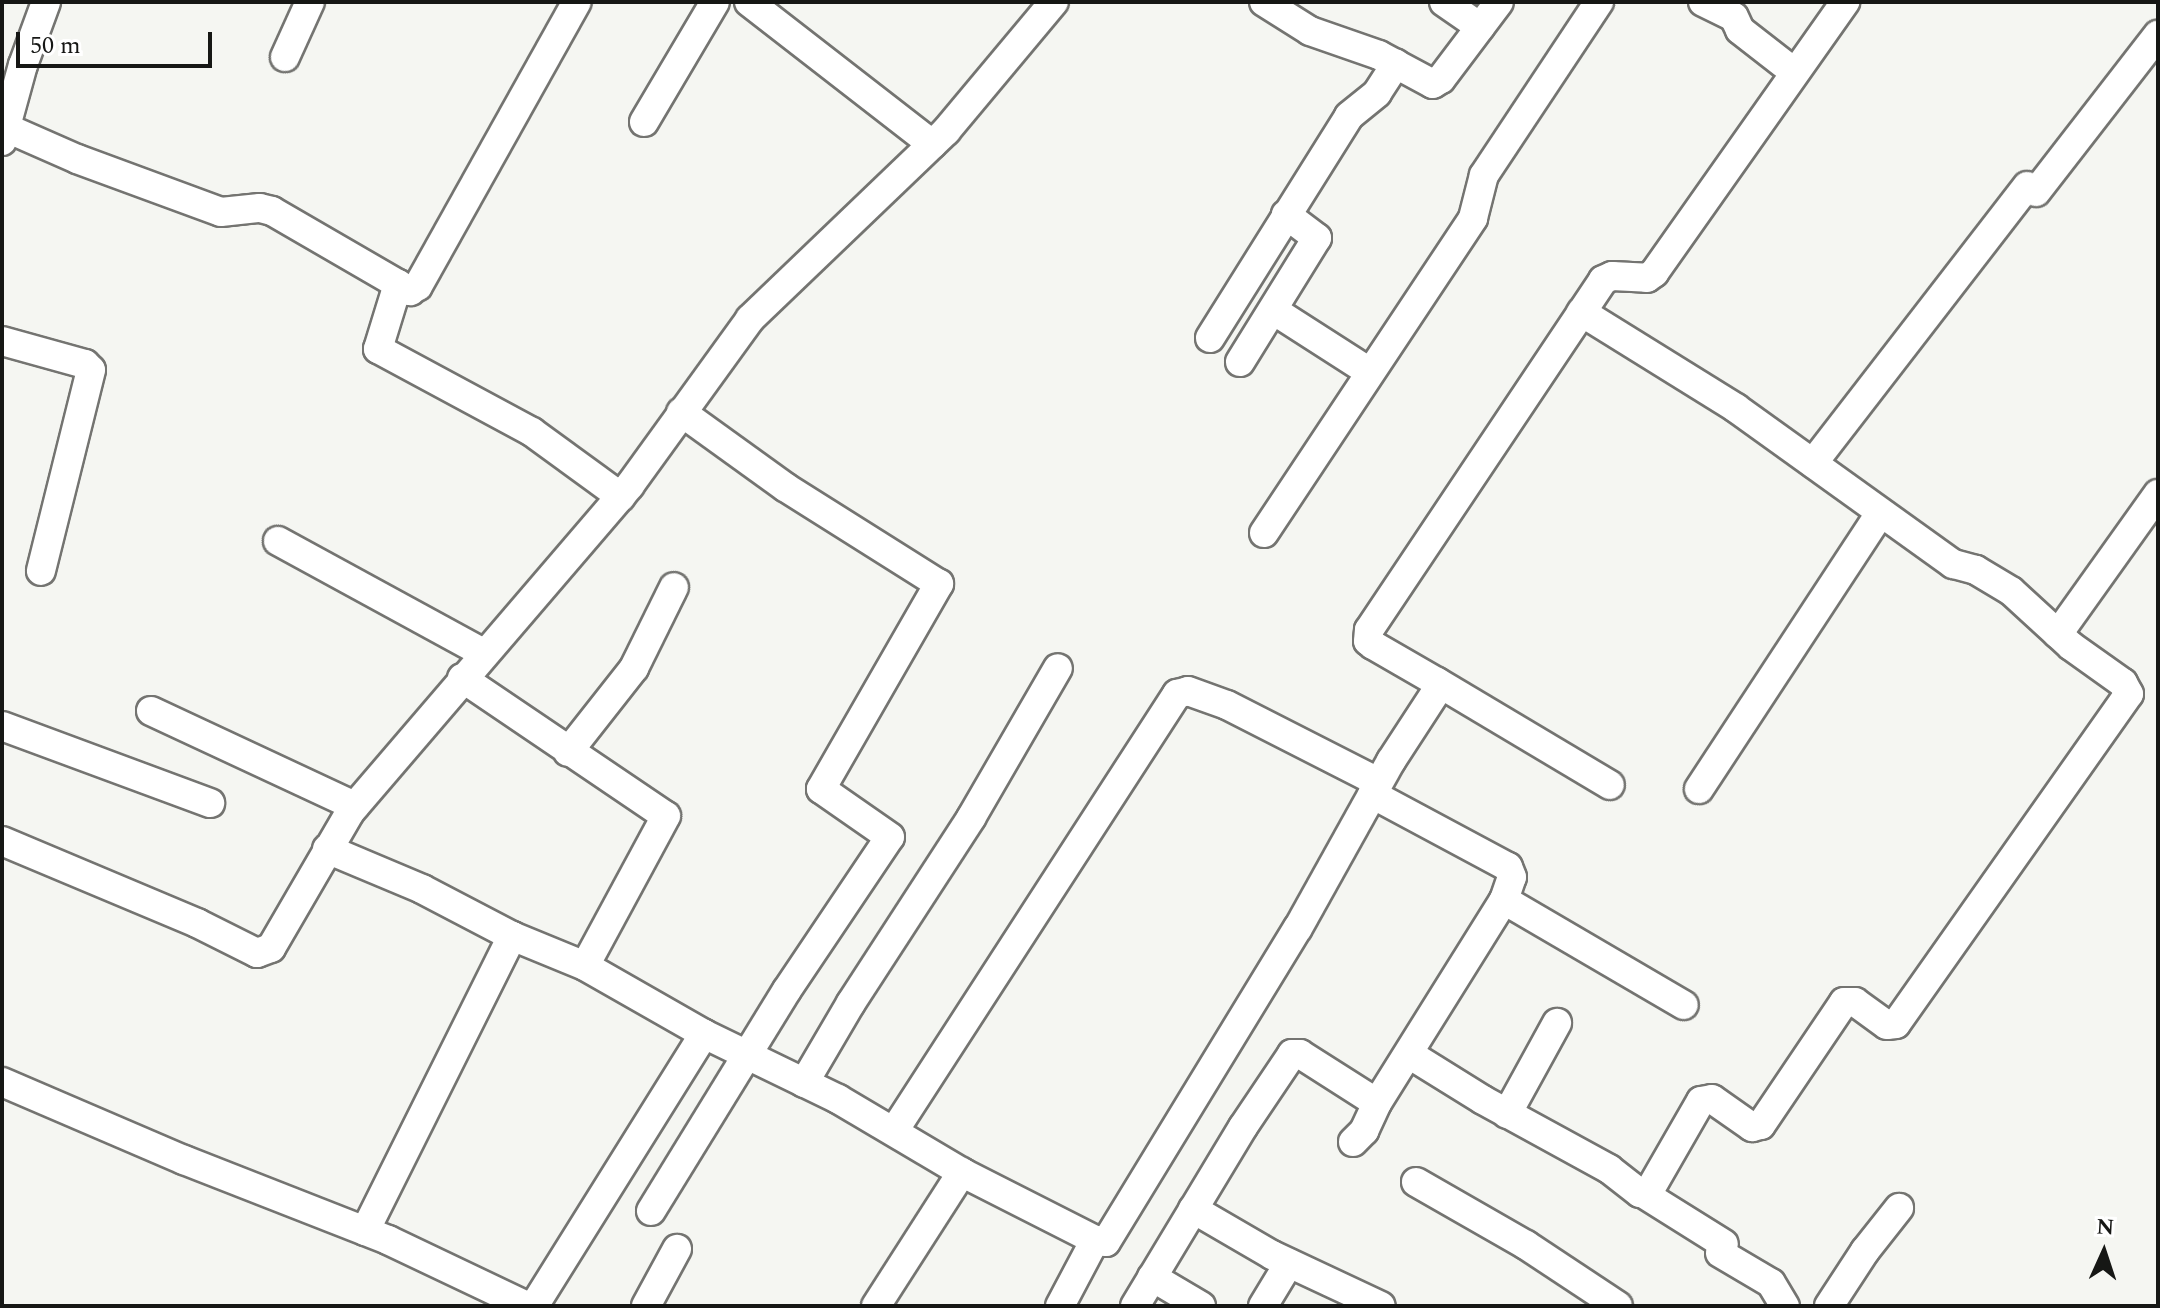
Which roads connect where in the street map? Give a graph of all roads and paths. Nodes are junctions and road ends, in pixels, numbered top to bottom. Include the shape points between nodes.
1 (46, 2) edge
2 (310, 2) edge
3 (577, 2) edge
4 (715, 2) edge
5 (749, 2) edge
6 (1054, 2) edge
7 (1264, 2) edge
8 (1444, 2) edge
9 (1499, 2) edge
10 (1599, 2) edge
11 (1703, 2) edge
12 (1845, 2) edge
13 (1293, 10) edge
14 (1480, 27) junction
15 (2158, 35) edge
16 (285, 57) dead end
17 (1396, 64) junction
18 (1794, 72) junction
19 (644, 122) dead end
20 (3, 132) edge
21 (932, 144) junction
22 (1286, 215) junction
23 (398, 284) junction
24 (1273, 310) junction
25 (1581, 312) junction
26 (1210, 338) dead end
27 (2, 341) edge
28 (1240, 362) dead end
29 (1368, 371) junction
30 (681, 412) junction
31 (1813, 463) junction
32 (2158, 494) edge
33 (621, 497) junction
34 (1880, 513) junction
35 (1264, 533) dead end
36 (278, 541) dead end
37 (41, 571) dead end
38 (674, 587) dead end
39 (2058, 634) junction
40 (483, 653) junction
41 (1058, 668) dead end
42 (462, 678) junction
43 (1437, 682) junction
44 (151, 711) dead end
45 (2, 726) edge
46 (568, 752) junction
47 (1610, 785) dead end
48 (1375, 788) junction
49 (1699, 789) dead end
50 (210, 803) dead end
51 (355, 806) junction
52 (2, 841) edge
53 (327, 849) junction
54 (1504, 900) junction
55 (512, 936) junction
56 (585, 966) junction
57 (1684, 1005) dead end
58 (1557, 1023) dead end
59 (704, 1034) junction
60 (1409, 1054) junction
61 (747, 1055) junction
62 (2, 1082) edge
63 (804, 1083) junction
64 (1377, 1103) junction
65 (1507, 1114) junction
66 (894, 1131) junction
67 (1353, 1142) dead end
68 (962, 1172) junction
69 (1416, 1182) dead end
70 (1644, 1194) junction
71 (1899, 1208) dead end
72 (1193, 1209) junction
73 (651, 1211) dead end
74 (365, 1231) junction
75 (1095, 1240) junction
76 (677, 1249) dead end
77 (1289, 1263) junction
78 (1152, 1277) junction
79 (527, 1306) edge
80 (534, 1306) edge
81 (646, 1306) edge
82 (876, 1306) edge
83 (1060, 1306) edge
84 (1135, 1306) edge
85 (1201, 1306) edge
86 (1263, 1306) edge
87 (1381, 1306) edge
88 (1618, 1306) edge
89 (1785, 1306) edge
90 (1829, 1306) edge

1 - 20 street
2 - 16 street
3 - 23 street via 418,286 410,291
4 - 19 street
5 - 21 street
6 - 21 street
7 - 13 street
8 - 14 street
9 - 14 street
10 - 29 street via 1484,175 1473,218
11 - 18 street via 1734,17 1740,30
12 - 18 street
13 - 17 street via 1310,31
14 - 17 street via 1437,83 1429,84
15 - 31 street
17 - 22 street via 1377,93 1349,116
18 - 25 street via 1654,273 1647,278 1603,280
20 - 23 street via 221,212 272,211
21 - 30 street via 750,319
22 - 24 street via 1317,238
22 - 26 street
23 - 33 street via 378,349 532,432
24 - 28 street
24 - 29 street
25 - 31 street via 1736,408
25 - 43 street via 1369,630 1373,645
27 - 37 street via 91,370
29 - 35 street
30 - 33 street
30 - 61 street via 785,487 939,581 821,789 890,837
31 - 34 street
32 - 39 street
33 - 40 street
34 - 39 street via 1953,564 1976,570 2011,591
34 - 49 street
36 - 40 street
38 - 46 street via 634,668
39 - 70 street via 2123,683 2129,689 2126,700 1899,1020 1887,1025 1855,1002 1844,1002 1759,1128 1712,1099 1701,1101
40 - 42 street
41 - 63 street via 971,818
42 - 46 street
42 - 51 street
43 - 47 street
43 - 48 street via 1438,689
44 - 51 street
45 - 50 street
46 - 56 street via 668,818
48 - 54 street via 1508,867 1512,877
48 - 66 street via 1227,705 1188,691 1177,694
48 - 75 street via 1298,928 1112,1238
51 - 53 street
52 - 53 street via 257,953 271,948
53 - 55 street via 422,889
54 - 57 street
54 - 60 street
55 - 56 street
55 - 74 street
56 - 59 street
58 - 65 street
59 - 61 street
59 - 80 street
60 - 64 street
60 - 65 street
61 - 63 street
61 - 73 street
62 - 74 street
63 - 66 street
64 - 67 street
64 - 72 street via 1292,1054
65 - 70 street
66 - 68 street
68 - 75 street
68 - 82 street
69 - 88 street
70 - 89 street via 1771,1283
71 - 90 street
72 - 77 street
72 - 78 street
74 - 79 street
75 - 83 street
76 - 81 street
77 - 86 street
77 - 87 street
78 - 84 street
78 - 85 street

